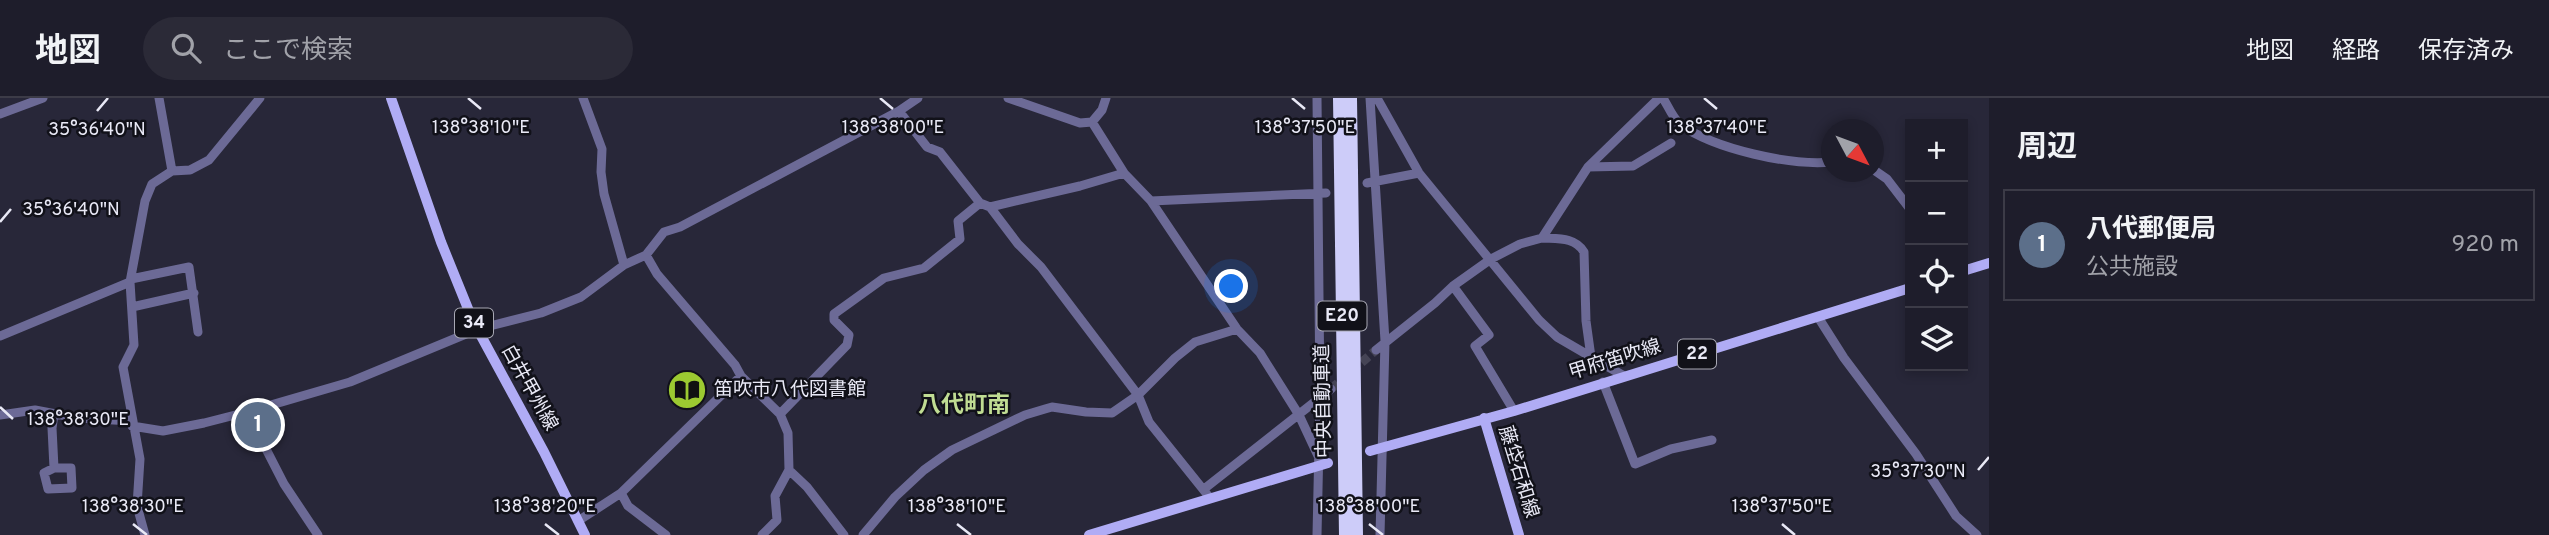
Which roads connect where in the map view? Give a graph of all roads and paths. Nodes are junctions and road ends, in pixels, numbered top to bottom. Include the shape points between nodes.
1 (43, 98) edge
2 (159, 98) edge
3 (260, 98) edge
4 (391, 98) edge
5 (583, 98) edge
6 (918, 98) edge
7 (1008, 98) edge
8 (1106, 98) edge
9 (1317, 98) edge
10 (1339, 98) edge
11 (1351, 98) edge
12 (1370, 98) edge
13 (1377, 98) edge
14 (1661, 98) edge
15 (1, 111) edge
16 (899, 111) junction
17 (1092, 122) junction
18 (1671, 143) dead end
19 (1821, 163) edge
20 (1588, 167) junction
21 (172, 171) junction
22 (1124, 173) junction
23 (1419, 173) junction
24 (1884, 177) edge
25 (1370, 182) junction
26 (1322, 194) junction
27 (1151, 201) junction
28 (1905, 202) edge
29 (980, 203) junction
30 (990, 207) junction
31 (1542, 238) junction
32 (646, 255) junction
33 (1491, 259) junction
34 (1989, 263) edge
35 (624, 265) junction
36 (1968, 269) edge
37 (131, 280) junction
38 (1453, 286) junction
39 (1905, 290) edge
40 (194, 293) junction
41 (132, 307) junction
42 (1818, 317) junction
43 (478, 329) junction
44 (1237, 329) junction
45 (198, 332) dead end
46 (0, 336) edge
47 (1385, 341) junction
48 (1376, 350) tunnel mouth
49 (1591, 357) junction
50 (741, 376) junction
51 (1624, 376) junction
52 (1603, 382) junction
53 (1331, 389) tunnel mouth
54 (1138, 395) junction
55 (1320, 398) junction
56 (1514, 411) junction
57 (247, 412) junction
58 (54, 414) junction
59 (780, 414) junction
60 (0, 415) edge
61 (1299, 415) junction
62 (1484, 418) junction
63 (132, 423) junction
64 (1356, 425) junction
65 (1712, 440) dead end
66 (1376, 449) junction
67 (1323, 463) junction
68 (54, 468) dead end
69 (789, 470) junction
70 (621, 493) junction
71 (1207, 494) junction
72 (578, 521) junction
73 (1111, 532) edge
74 (145, 535) edge
75 (318, 535) edge
76 (585, 535) edge
77 (666, 535) edge
78 (762, 535) edge
79 (844, 535) edge
80 (863, 535) edge
81 (1089, 535) edge
82 (1318, 535) edge
83 (1345, 535) edge
84 (1357, 535) edge
85 (1365, 535) edge
86 (1380, 535) edge
87 (1519, 535) edge
88 (1977, 535) edge

1 - 15 street
2 - 21 street
3 - 21 street via 209,160 190,170
4 - 43 main road, 白井甲州線 / 34
5 - 35 street via 603,149 604,194
6 - 16 street
7 - 17 street via 1080,123
8 - 17 street
9 - 26 street
10 - 83 highway, 中央自動車道 / E20
11 - 64 highway, 中央自動車道 / E20
12 - 25 street
13 - 23 street
14 - 19 street via 1678,123 1720,145
14 - 20 street
16 - 29 street via 927,147 940,152 954,167
16 - 32 street via 664,232
17 - 22 street
18 - 20 street via 1633,166
20 - 31 street
21 - 37 street via 152,184 145,201
22 - 27 street
22 - 30 street
23 - 25 street
23 - 33 street
24 - 28 street
25 - 47 street
26 - 27 street
26 - 55 street
27 - 44 street
29 - 30 street
29 - 59 street via 958,221 960,239 953,247 924,268 884,278 834,314 849,335 847,345
30 - 54 street
31 - 33 street
31 - 49 street via 1570,240 1584,252
32 - 35 street
32 - 50 street
33 - 38 street
33 - 49 street via 1539,320
34 - 36 main road
35 - 43 street via 581,297
37 - 40 street via 189,267
37 - 41 street
37 - 46 street
38 - 47 street
38 - 56 street via 1489,335 1475,346
39 - 42 main road, 甲府笛吹線 / 22
40 - 41 street
40 - 45 street
41 - 63 street via 134,345 123,367
42 - 51 main road, 甲府笛吹線 / 22
42 - 88 street via 1956,516
43 - 57 street via 350,382
43 - 72 main road, 白井甲州線 / 34
44 - 54 street via 1195,342
44 - 61 street via 1260,353
47 - 48 street
47 - 66 street
49 - 51 street
50 - 59 street
50 - 70 street
51 - 52 main road, 甲府笛吹線 / 22
52 - 56 main road, 甲府笛吹線 / 22
52 - 65 street via 1635,464 1671,449
53 - 55 street
54 - 71 street via 1149,422
54 - 80 street via 1112,413 1052,407 961,445 924,470
55 - 61 street
55 - 67 street
56 - 62 main road, 甲府笛吹線 / 22
57 - 63 street via 163,430
57 - 75 street via 284,484
58 - 60 street via 35,410
58 - 63 street
58 - 68 street
59 - 69 street via 788,433
61 - 67 street
61 - 71 street
62 - 66 main road, 甲府笛吹線 / 22
62 - 87 main road, 藤垈石和線
63 - 74 street via 140,459 137,506
64 - 84 highway, 中央自動車道 / E20
64 - 85 highway
66 - 86 street
67 - 71 main road
67 - 82 street
69 - 78 street via 775,496 777,520
69 - 79 street
70 - 72 street
70 - 77 street via 628,506
71 - 73 main road
72 - 76 main road, 白井甲州線 / 34
73 - 81 main road

